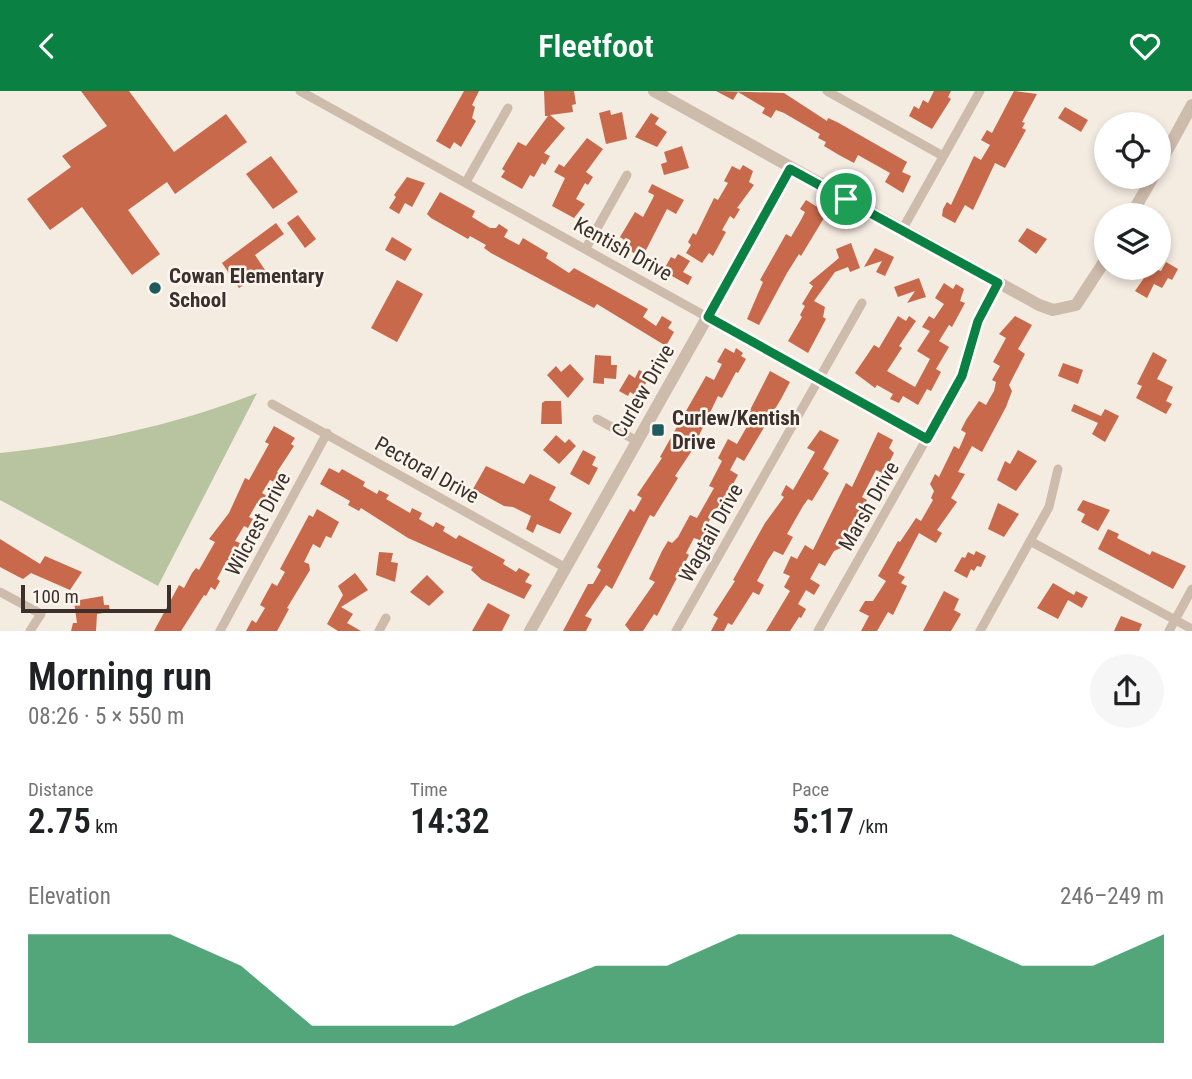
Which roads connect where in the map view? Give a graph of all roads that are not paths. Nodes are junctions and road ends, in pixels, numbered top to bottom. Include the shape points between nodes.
1 (300, 91) edge
2 (654, 91) edge
3 (827, 91) edge
4 (979, 91) edge
5 (1192, 105) edge
6 (508, 108) dead end
7 (1171, 143) edge
8 (943, 156) junction
9 (790, 169) junction
10 (627, 175) dead end
11 (466, 182) junction
12 (902, 230) junction
13 (586, 248) junction
14 (1094, 280) edge
15 (998, 283) junction
16 (862, 303) dead end
17 (708, 317) junction
18 (818, 378) junction
19 (272, 404) dead end
20 (597, 419) dead end
21 (327, 433) junction
22 (927, 439) junction
23 (637, 441) junction
24 (1058, 469) dead end
25 (1030, 541) junction
26 (566, 568) junction
27 (1192, 589) edge
28 (0, 592) edge
29 (386, 618) dead end
30 (1175, 619) junction
31 (1192, 629) edge
32 (30, 631) edge
33 (220, 631) edge
34 (379, 631) edge
35 (530, 631) edge
36 (676, 631) edge
37 (818, 631) edge
38 (981, 631) edge
39 (1169, 631) edge

1 - 11 street, Kentish Drive
2 - 9 street
3 - 8 street
4 - 8 street
5 - 7 street
6 - 11 street
8 - 12 street
9 - 12 street
9 - 17 street, Curlew Drive
10 - 13 street
11 - 13 street, Kentish Drive
12 - 15 street
13 - 17 street, Kentish Drive
14 - 15 street via 1076,305 1053,310
15 - 22 street, Marsh Drive via 978,321 962,376
16 - 18 street, Wagtail Drive
17 - 18 street, Kentish Drive
17 - 23 street, Curlew Drive
18 - 22 street, Kentish Drive
18 - 36 street, Wagtail Drive
19 - 21 street, Pectoral Drive
20 - 23 street
21 - 26 street, Pectoral Drive
21 - 33 street, Wilcrest Drive
22 - 37 street, Marsh Drive
23 - 26 street, Curlew Drive
24 - 25 street via 1049,507
25 - 30 street
25 - 38 street
26 - 35 street, Curlew Drive
27 - 30 street
28 - 32 street via 40,614
29 - 34 street
30 - 31 street
30 - 39 street

